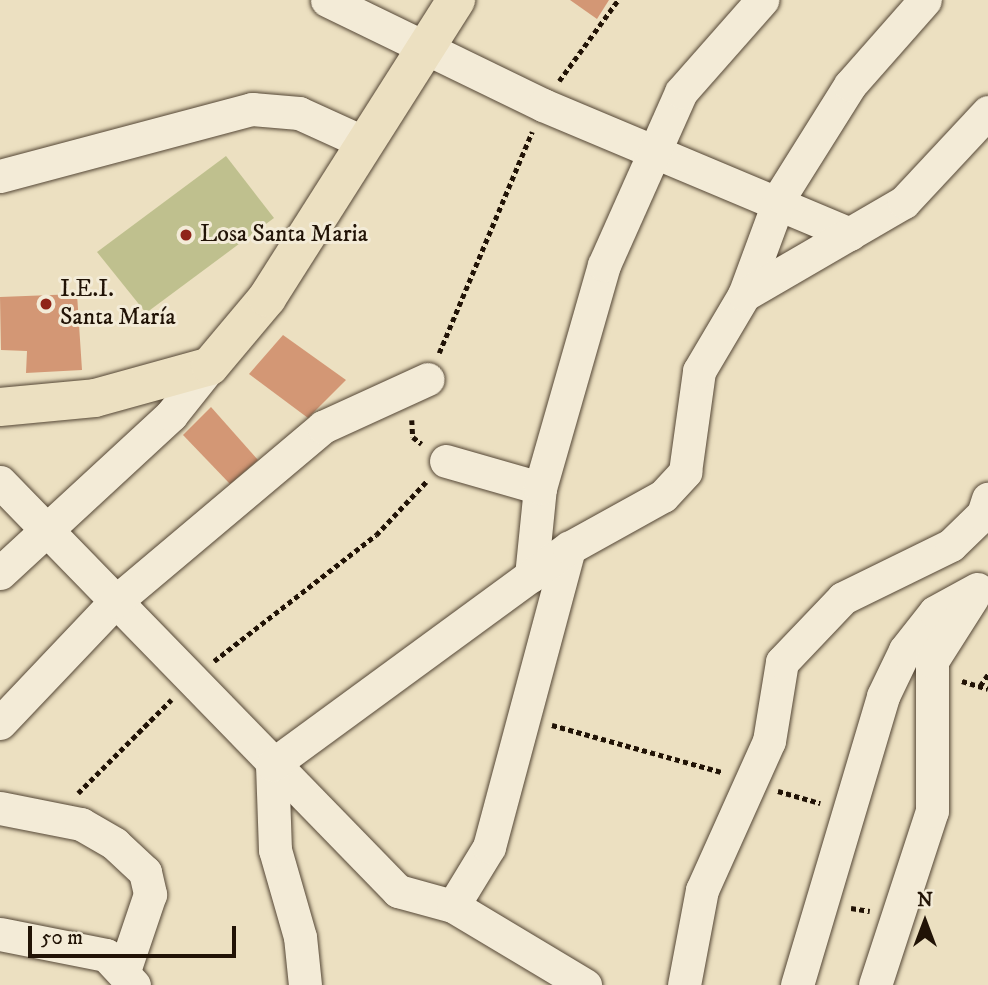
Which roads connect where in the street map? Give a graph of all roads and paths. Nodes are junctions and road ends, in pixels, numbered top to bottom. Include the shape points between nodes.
1 (327, 0) edge
2 (456, 0) edge
3 (618, 0) edge
4 (762, 0) edge
5 (925, 0) edge
6 (421, 49) junction
7 (543, 106) junction
8 (988, 112) edge
9 (363, 142) junction
10 (655, 151) junction
11 (0, 176) edge
12 (777, 205) junction
13 (849, 233) junction
14 (744, 295) junction
15 (210, 366) junction
16 (428, 379) junction
17 (0, 407) edge
18 (446, 461) junction
19 (0, 482) edge
20 (540, 488) junction
21 (988, 499) edge
22 (45, 528) junction
23 (569, 548) junction
24 (0, 573) edge
25 (531, 576) junction
26 (983, 580) edge
27 (115, 602) junction
28 (988, 674) edge
29 (190, 680) junction
30 (980, 686) dead end
31 (521, 716) junction
32 (0, 723) edge
33 (272, 765) junction
34 (768, 773) junction
35 (0, 808) edge
36 (53, 819) junction
37 (839, 837) junction
38 (820, 902) junction
39 (453, 906) junction
40 (895, 916) junction
41 (0, 934) edge
42 (129, 977) edge
43 (794, 978) edge
44 (305, 985) edge
45 (585, 985) edge
46 (684, 985) edge
47 (875, 985) edge

1 - 6 street
2 - 6 main road
3 - 7 path
4 - 10 street via 681,92
5 - 12 street via 849,85
6 - 7 street
6 - 9 main road
7 - 10 street
7 - 16 path
8 - 13 street via 904,202
9 - 11 street via 299,113 252,109
9 - 15 main road via 268,298
10 - 12 street
10 - 20 street via 604,265
12 - 13 street
12 - 14 street
13 - 14 street
14 - 23 street via 699,371 685,472 663,496
15 - 17 main road via 95,398
15 - 22 street via 171,415
16 - 18 path via 410,425 413,437
16 - 27 street via 323,427
18 - 20 street
18 - 29 path via 376,535
19 - 22 street
20 - 25 street
21 - 34 street via 983,514 951,545 843,598 782,662
22 - 24 street
22 - 27 street
23 - 25 street
23 - 31 street
25 - 33 street
26 - 37 street via 935,612 905,650 883,696
26 - 40 street via 932,661 932,811
27 - 29 street
27 - 32 street
28 - 30 path
29 - 33 street
29 - 36 path
31 - 34 path via 736,775
31 - 39 street via 489,847
33 - 39 street via 398,891
33 - 44 street via 275,850 300,937
34 - 37 path via 772,789 830,807
34 - 46 street via 702,890
35 - 36 street
36 - 42 street via 81,824 115,844 150,882
37 - 38 street
38 - 40 path
38 - 43 street
39 - 45 street
40 - 47 street
41 - 42 street via 106,955

